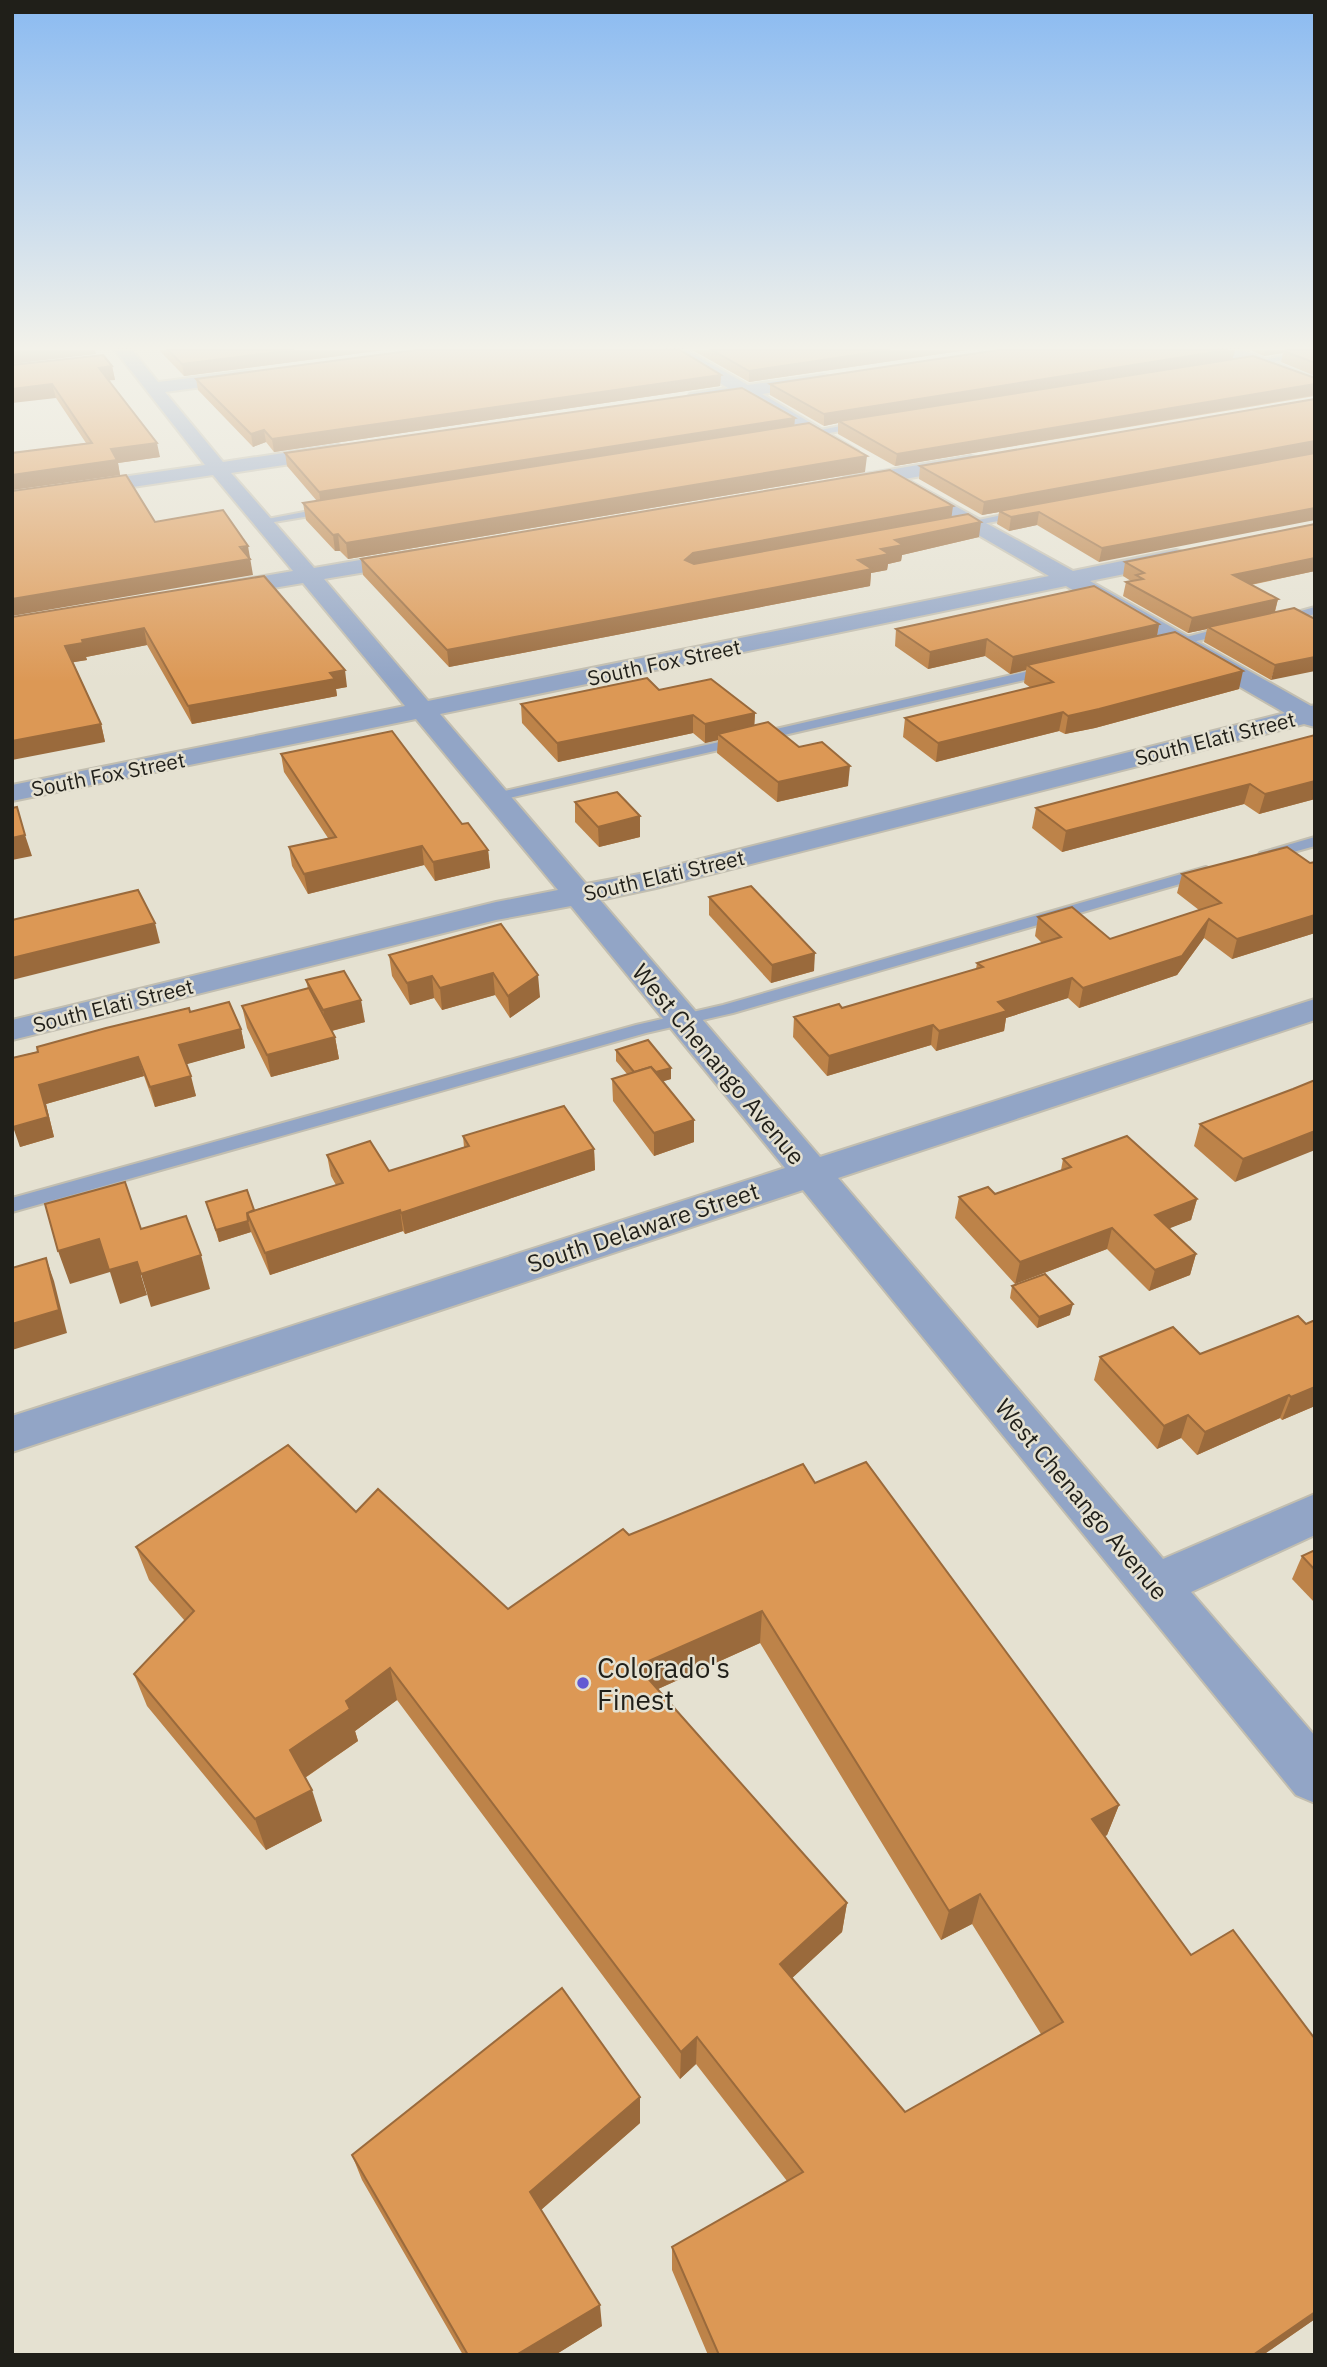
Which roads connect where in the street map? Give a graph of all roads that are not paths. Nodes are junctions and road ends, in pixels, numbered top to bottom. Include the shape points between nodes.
1 (211, 460) edge
2 (277, 460) edge
3 (864, 460) edge
4 (978, 460) edge
5 (218, 469) junction
6 (891, 476) junction
7 (823, 488) edge
8 (12, 499) edge
9 (343, 508) edge
10 (1027, 513) edge
11 (262, 522) junction
12 (972, 523) junction
13 (946, 528) edge
14 (1192, 553) edge
15 (430, 555) edge
16 (308, 576) junction
17 (1069, 578) junction
18 (196, 594) edge
19 (1315, 610) edge
20 (1179, 641) junction
21 (1152, 647) edge
22 (1058, 669) edge
23 (422, 711) junction
24 (1312, 716) edge
25 (12, 793) edge
26 (496, 797) junction
27 (1315, 841) edge
28 (1248, 860) edge
29 (1221, 868) edge
30 (579, 895) junction
31 (1315, 1009) edge
32 (682, 1019) junction
33 (12, 1030) edge
34 (810, 1173) junction
35 (12, 1205) edge
36 (12, 1434) edge
37 (1315, 1513) edge
38 (1154, 1586) junction
39 (1315, 1777) edge

1 - 5 street, West Chenango Avenue
2 - 5 street
3 - 6 street
4 - 6 street
5 - 8 street
5 - 11 street, West Chenango Avenue
6 - 7 street
6 - 12 street
9 - 11 lane
10 - 12 lane
11 - 16 street, West Chenango Avenue
12 - 13 lane
12 - 17 street
14 - 17 street, South Fox Street
15 - 16 street
16 - 18 street
16 - 23 street, West Chenango Avenue
17 - 20 street
17 - 23 street, South Fox Street
19 - 20 lane
20 - 21 lane
20 - 24 street
22 - 26 lane
23 - 25 street, South Fox Street
23 - 26 street, West Chenango Avenue
24 - 30 street, South Elati Street
26 - 30 street, West Chenango Avenue
27 - 28 lane
29 - 32 lane
30 - 32 street, West Chenango Avenue
30 - 33 street, South Elati Street via 496,911
31 - 34 street, South Delaware Street
32 - 34 street, West Chenango Avenue
32 - 35 lane
34 - 36 street, South Delaware Street
34 - 38 street, West Chenango Avenue
37 - 38 street
38 - 39 street, West Chenango Avenue

